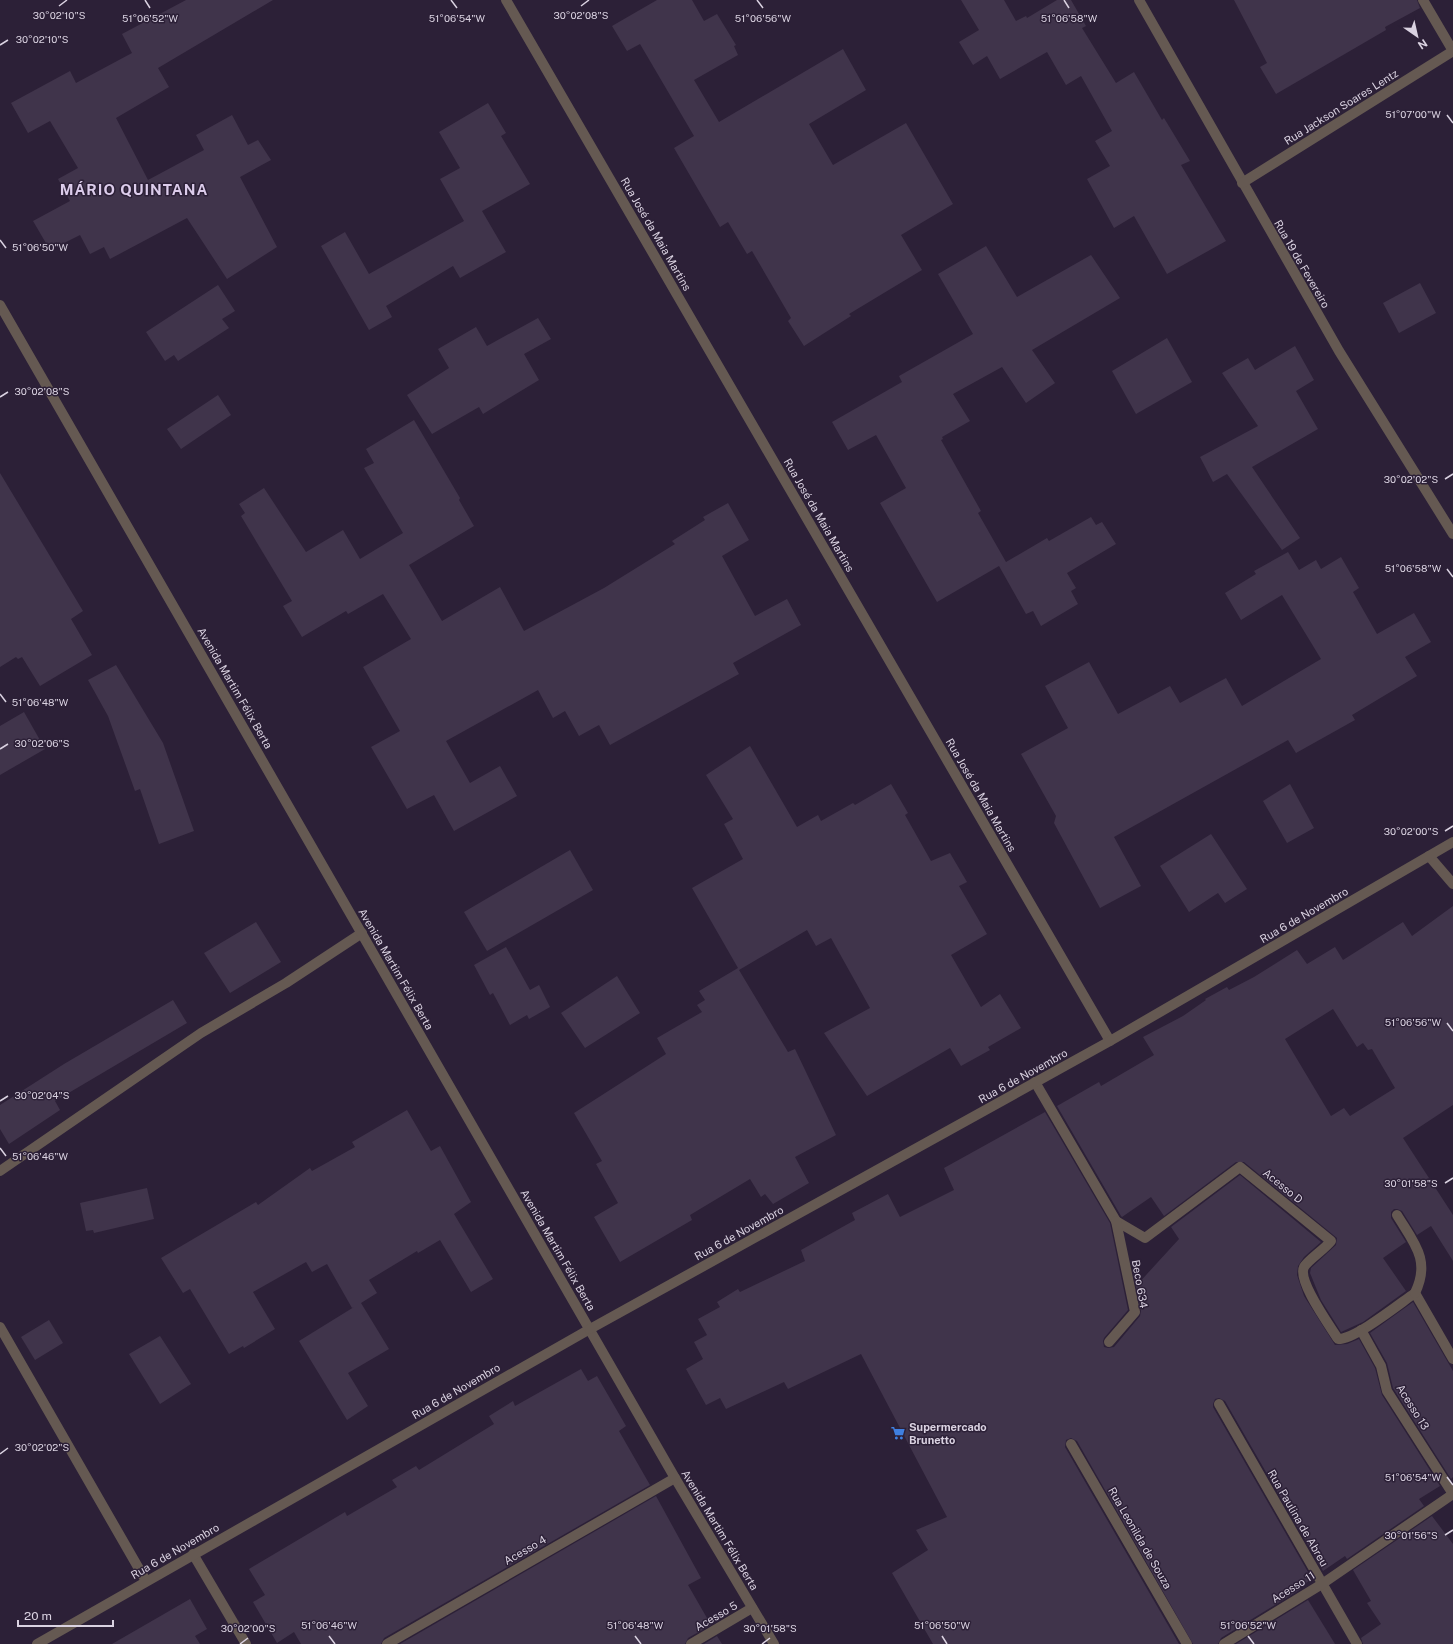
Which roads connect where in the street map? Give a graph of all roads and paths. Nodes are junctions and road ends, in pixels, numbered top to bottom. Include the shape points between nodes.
1 (506, 0) edge
2 (1139, 0) edge
3 (1423, 0) edge
4 (1453, 51) edge
5 (1242, 184) junction
6 (0, 304) edge
7 (1453, 534) edge
8 (1453, 842) edge
9 (1429, 856) junction
10 (1453, 884) edge
11 (362, 934) junction
12 (1110, 1041) junction
13 (1035, 1082) junction
14 (0, 1171) edge
15 (1397, 1215) dead end
16 (1116, 1221) junction
17 (1415, 1292) junction
18 (0, 1327) edge
19 (590, 1329) junction
20 (1361, 1330) junction
21 (1109, 1342) dead end
22 (1453, 1359) edge
23 (1219, 1404) dead end
24 (1071, 1444) dead end
25 (675, 1478) junction
26 (1453, 1494) edge
27 (193, 1554) junction
28 (146, 1581) junction
29 (1322, 1584) junction
30 (752, 1608) junction
31 (37, 1644) edge
32 (246, 1644) edge
33 (387, 1644) edge
34 (691, 1644) edge
35 (774, 1644) edge
36 (1187, 1644) edge
37 (1224, 1644) edge
38 (1357, 1644) edge

1 - 12 street, Rua José da Maia Martins
2 - 5 street, Rua 19 de Fevereiro
3 - 4 street
4 - 5 street, Rua Jackson Soares Lentz
5 - 7 street, Rua 19 de Fevereiro via 1339,351
6 - 11 street, Avenida Martim Félix Berta
8 - 9 street, Rua 6 de Novembro
9 - 10 street
9 - 12 street, Rua 6 de Novembro
11 - 14 street via 201,1034
11 - 19 street, Avenida Martim Félix Berta
12 - 13 street, Rua 6 de Novembro
13 - 16 street, Acesso D
13 - 19 street, Rua 6 de Novembro
15 - 17 street via 1416,1246 1423,1264 1422,1279
16 - 20 street, Acesso D via 1145,1238 1240,1167 1331,1241 1304,1266 1303,1274 1309,1292 1338,1339
16 - 21 street, Beco 634 via 1135,1312
17 - 20 street, Acesso D
17 - 22 street
18 - 28 street
19 - 25 street, Avenida Martim Félix Berta
19 - 27 street, Rua 6 de Novembro
20 - 26 street, Acesso 13 via 1381,1366 1387,1391
23 - 29 street, Rua Paulina de Abreu
24 - 36 street, Rua Leonilda de Souza
25 - 30 street, Avenida Martim Félix Berta
25 - 33 street, Acesso 4
26 - 29 street, Acesso 11
27 - 28 street, Rua 6 de Novembro
27 - 32 street
28 - 31 street, Rua 6 de Novembro
29 - 37 street, Acesso 11
29 - 38 street, Rua Paulina de Abreu
30 - 34 street, Acesso 5
30 - 35 street, Avenida Martim Félix Berta

